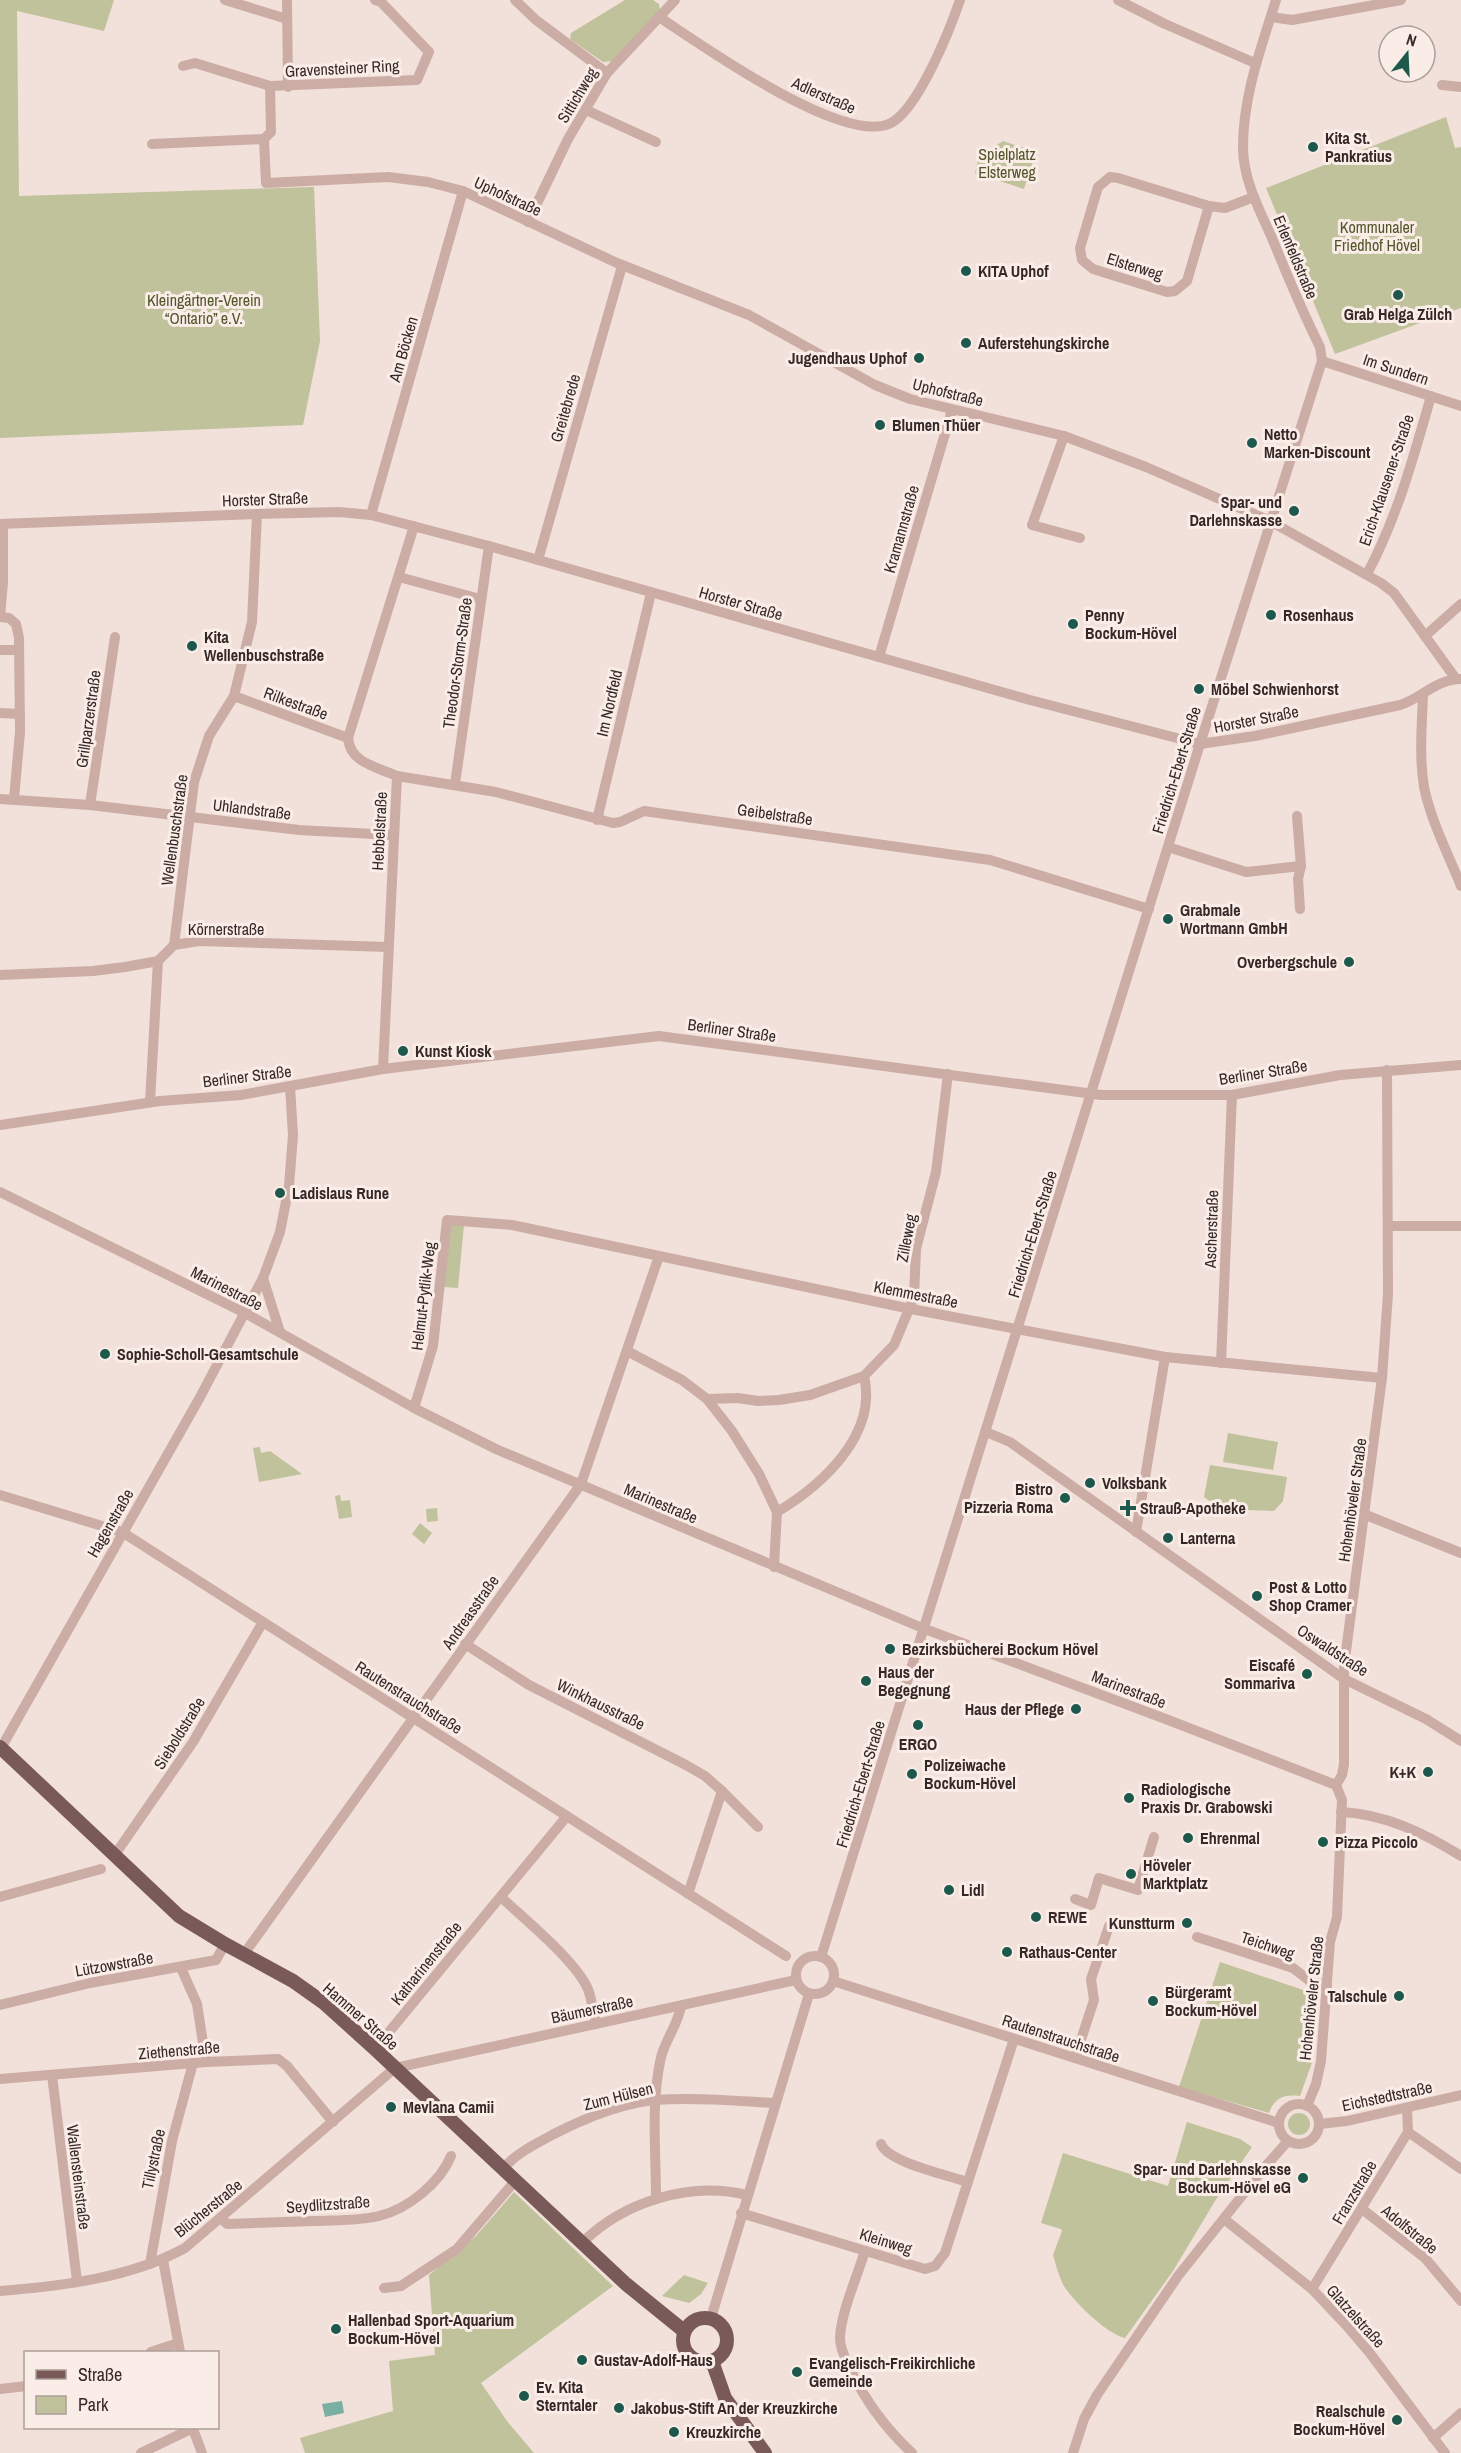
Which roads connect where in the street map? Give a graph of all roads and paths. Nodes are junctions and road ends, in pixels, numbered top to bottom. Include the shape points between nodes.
1 (225, 0) edge
2 (287, 0) edge
3 (375, 0) edge
4 (515, 0) edge
5 (675, 0) edge
6 (960, 0) edge
7 (1118, 0) edge
8 (1276, 0) edge
9 (1401, 0) edge
10 (659, 17) junction
11 (1271, 17) junction
12 (287, 19) junction
13 (1256, 63) junction
14 (183, 66) dead end
15 (607, 73) junction
16 (1442, 84) dead end
17 (270, 86) junction
18 (288, 87) junction
19 (1461, 87) edge
20 (586, 110) junction
21 (264, 140) junction
22 (656, 142) dead end
23 (152, 144) dead end
24 (463, 191) junction
25 (1254, 197) junction
26 (1209, 206) junction
27 (528, 222) junction
28 (622, 266) junction
29 (1322, 361) junction
30 (1431, 396) junction
31 (1461, 406) edge
32 (952, 410) junction
33 (1064, 436) junction
34 (257, 514) junction
35 (371, 515) junction
36 (1270, 521) junction
37 (1, 524) edge
38 (414, 526) junction
39 (1080, 538) dead end
40 (489, 546) junction
41 (538, 560) junction
42 (1367, 574) junction
43 (399, 576) junction
44 (651, 593) junction
45 (480, 600) junction
46 (1461, 604) edge
47 (0, 617) edge
48 (1425, 636) junction
49 (115, 637) dead end
50 (0, 650) edge
51 (19, 650) junction
52 (879, 657) junction
53 (1459, 679) edge
54 (1423, 694) junction
55 (234, 696) junction
56 (0, 713) edge
57 (20, 714) junction
58 (348, 738) junction
59 (1200, 744) junction
60 (397, 776) junction
61 (456, 784) junction
62 (0, 799) edge
63 (14, 799) junction
64 (90, 806) junction
65 (189, 816) junction
66 (1297, 816) dead end
67 (597, 820) junction
68 (393, 835) junction
69 (1168, 847) junction
70 (1300, 866) junction
71 (1461, 886) edge
72 (1149, 909) junction
73 (1300, 909) dead end
74 (174, 945) junction
75 (388, 947) junction
76 (158, 961) junction
77 (0, 975) edge
78 (1461, 1065) edge
79 (383, 1069) junction
80 (1387, 1070) junction
81 (948, 1074) junction
82 (290, 1086) junction
83 (1091, 1095) junction
84 (1232, 1095) junction
85 (150, 1102) junction
86 (0, 1125) edge
87 (0, 1192) edge
88 (447, 1220) joint
89 (1389, 1226) junction
90 (1461, 1226) edge
91 (659, 1256) junction
92 (263, 1278) junction
93 (911, 1309) junction
94 (245, 1313) junction
95 (1017, 1330) junction
96 (280, 1332) junction
97 (627, 1351) junction
98 (1165, 1357) junction
99 (1221, 1363) junction
100 (864, 1377) junction
101 (1382, 1378) junction
102 (707, 1399) junction
103 (414, 1408) junction
104 (986, 1432) junction
105 (581, 1485) junction
106 (0, 1495) edge
107 (777, 1512) junction
108 (1366, 1515) junction
109 (122, 1532) junction
110 (1136, 1532) junction
111 (1461, 1553) edge
112 (774, 1567) junction
113 (263, 1622) junction
114 (925, 1629) junction
115 (465, 1644) junction
116 (1344, 1679) junction
117 (415, 1718) junction
118 (1461, 1741) edge
119 (1, 1747) edge
120 (1336, 1785) junction
121 (722, 1791) junction
122 (1341, 1812) junction
123 (567, 1816) junction
124 (759, 1827) dead end
125 (1154, 1837) dead end
126 (114, 1856) junction
127 (1461, 1856) edge
128 (101, 1869) dead end
129 (688, 1894) junction
130 (501, 1897) junction
131 (0, 1898) edge
132 (1075, 1899) dead end
133 (1109, 1926) dead end
134 (1197, 1937) dead end
135 (225, 1944) junction
136 (244, 1954) junction
137 (786, 1956) dead end
138 (821, 1957) junction
139 (182, 1968) junction
140 (796, 1980) junction
141 (833, 1982) junction
142 (1326, 1986) junction
143 (809, 1994) junction
144 (0, 2005) edge
145 (681, 2006) junction
146 (596, 2024) junction
147 (1014, 2039) junction
148 (375, 2049) junction
149 (1075, 2058) junction
150 (206, 2062) junction
151 (193, 2063) junction
152 (395, 2068) junction
153 (52, 2075) junction
154 (0, 2079) edge
155 (1461, 2096) edge
156 (656, 2100) junction
157 (775, 2103) junction
158 (1307, 2106) junction
159 (1407, 2108) junction
160 (333, 2122) junction
161 (1279, 2123) junction
162 (1319, 2124) junction
163 (1408, 2132) junction
164 (1288, 2141) junction
165 (882, 2144) dead end
166 (451, 2156) dead end
167 (503, 2169) junction
168 (1461, 2169) edge
169 (515, 2181) junction
170 (968, 2182) junction
171 (747, 2195) junction
172 (656, 2198) junction
173 (1362, 2209) junction
174 (741, 2213) junction
175 (221, 2218) junction
176 (1224, 2219) junction
177 (582, 2243) junction
178 (865, 2251) junction
179 (163, 2260) junction
180 (150, 2264) junction
181 (77, 2281) junction
182 (384, 2288) dead end
183 (1312, 2289) junction
184 (0, 2291) edge
185 (1461, 2301) edge
186 (711, 2318) junction
187 (684, 2331) junction
188 (179, 2348) edge
189 (158, 2351) edge
190 (712, 2361) junction
191 (24, 2386) edge
192 (0, 2390) edge
193 (1461, 2413) edge
194 (191, 2429) edge
195 (193, 2429) edge
196 (1433, 2438) junction
197 (141, 2453) edge
198 (202, 2453) edge
199 (765, 2453) edge
200 (912, 2453) edge
201 (1072, 2453) edge
202 (1445, 2453) edge

1 - 12 street
2 - 12 street
3 - 18 street, Gravensteiner Ring via 429,52 417,80
4 - 15 street
5 - 10 street, Sittichweg
6 - 10 street, Adlerstraße via 931,68 908,106 892,122 873,128 847,123 747,75
7 - 13 street
8 - 11 street, Erlenfeldstraße
9 - 11 street via 1292,20
10 - 15 street, Sittichweg
11 - 13 street, Erlenfeldstraße
12 - 18 street
13 - 25 street, Erlenfeldstraße via 1243,147
14 - 17 street, Gravensteiner Ring via 195,63
15 - 20 street, Sittichweg
16 - 19 street
17 - 18 street, Gravensteiner Ring
17 - 21 street via 271,132
20 - 22 street
20 - 27 street, Sittichweg
21 - 23 street
21 - 24 street, Uphofstraße via 267,183 388,177
24 - 27 street, Uphofstraße
24 - 35 street, Am Böcken
25 - 26 street, Elsterweg via 1225,207
25 - 29 street, Erlenfeldstraße via 1320,347
26 - 26 street, Elsterweg via 1110,177 1098,188 1080,248 1082,260 1093,269 1175,291 1187,281
27 - 28 street, Uphofstraße
28 - 32 street, Uphofstraße via 749,315 875,385
28 - 41 street, Greitebrede
29 - 30 street, Im Sundern
29 - 36 street
30 - 31 street, Im Sundern
30 - 42 street, Erich-Klausener-Straße via 1394,513
32 - 33 street, Uphofstraße
32 - 52 street, Kramannstraße
33 - 36 street, Uphofstraße via 1199,488
33 - 39 street via 1032,525
34 - 35 street, Horster Straße
34 - 37 street, Horster Straße
34 - 55 street, Wellenbuschstraße via 252,622
35 - 38 street, Horster Straße
36 - 42 street, Uphofstraße
36 - 59 street, Friedrich-Ebert-Straße
37 - 47 street
38 - 40 street, Horster Straße
38 - 43 street
40 - 41 street, Horster Straße
40 - 45 street, Theodor-Storm-Straße
41 - 44 street, Horster Straße
42 - 48 street, Uphofstraße via 1394,593
43 - 45 street
43 - 58 street
44 - 52 street, Horster Straße
44 - 67 street, Im Nordfeld
45 - 61 street, Theodor-Storm-Straße
46 - 48 street
47 - 51 street via 16,624
48 - 53 street, Uphofstraße
49 - 64 street, Grillparzerstraße
50 - 51 street
51 - 57 street
52 - 59 street, Horster Straße
53 - 54 street, Horster Straße via 1441,682
54 - 59 street, Horster Straße via 1381,710
54 - 71 street via 1424,786
55 - 58 street, Rilkestraße
55 - 65 street, Wellenbuschstraße via 201,756
56 - 57 street
57 - 63 street
58 - 60 street, Hebbelstraße via 358,759
59 - 69 street, Friedrich-Ebert-Straße
60 - 61 street, Geibelstraße
60 - 68 street, Hebbelstraße
61 - 67 street, Geibelstraße
62 - 63 street, Uhlandstraße
63 - 64 street, Uhlandstraße
64 - 65 street, Uhlandstraße
65 - 68 street, Uhlandstraße via 299,830
65 - 74 street, Wellenbuschstraße
66 - 70 street
67 - 72 street, Geibelstraße via 613,824 644,811 990,860
68 - 75 street, Hebbelstraße
69 - 70 street via 1246,872
69 - 72 street, Friedrich-Ebert-Straße
70 - 73 street
72 - 83 street, Friedrich-Ebert-Straße
74 - 75 street, Körnerstraße via 199,941
74 - 76 street, Körnerstraße
75 - 79 street, Hebbelstraße
76 - 77 street via 93,972
76 - 85 street
78 - 80 street, Berliner Straße
79 - 81 street, Berliner Straße via 659,1036
79 - 82 street, Berliner Straße
80 - 84 street, Berliner Straße
80 - 89 street, Hohenhöveler Straße
81 - 83 street, Berliner Straße
81 - 93 street, Zilleweg via 936,1172 916,1249
82 - 85 street, Berliner Straße via 241,1095
82 - 92 street via 293,1135 289,1186 280,1232
83 - 84 street, Berliner Straße
83 - 95 street, Friedrich-Ebert-Straße
84 - 99 street, Ascherstraße
85 - 86 street, Berliner Straße
87 - 94 street, Marinestraße
88 - 91 street, Klemmestraße via 512,1225
88 - 103 street, Helmut-Pytlik-Weg via 433,1346
89 - 90 street
89 - 101 street, Hohenhöveler Straße
91 - 93 street, Klemmestraße
91 - 97 street, Andreasstraße
92 - 94 street
92 - 96 street
93 - 95 street, Klemmestraße
93 - 100 street, Zilleweg via 894,1345
94 - 96 street, Marinestraße
94 - 109 street, Hagenstraße
95 - 98 street, Klemmestraße
95 - 104 street, Friedrich-Ebert-Straße
96 - 103 street, Marinestraße
97 - 102 street via 682,1380
97 - 105 street, Andreasstraße
98 - 99 street, Klemmestraße
98 - 110 street
99 - 101 street, Klemmestraße
100 - 102 street, Zilleweg via 810,1395 779,1400
100 - 107 street via 867,1403 845,1453 825,1478
101 - 108 street, Hohenhöveler Straße
102 - 107 street via 759,1474
103 - 105 street, Marinestraße
104 - 110 street, Oswaldstraße via 1010,1442
104 - 114 street, Friedrich-Ebert-Straße
105 - 112 street, Marinestraße
105 - 115 street, Andreasstraße
106 - 109 street, Rautenstrauchstraße
107 - 112 street
108 - 111 street
108 - 116 street, Hohenhöveler Straße
109 - 113 street, Rautenstrauchstraße
109 - 119 street, Hagenstraße
110 - 116 street, Oswaldstraße
112 - 114 street, Marinestraße
113 - 117 street, Rautenstrauchstraße
113 - 126 street, Sieboldstraße via 192,1742
114 - 120 street, Marinestraße
114 - 138 street, Friedrich-Ebert-Straße
115 - 117 street, Andreasstraße
115 - 121 street, Winkhausstraße via 529,1685 686,1765
116 - 118 street, Oswaldstraße via 1426,1719
116 - 120 street, Hohenhöveler Straße via 1344,1764
117 - 123 street, Rautenstrauchstraße
117 - 136 street, Andreasstraße
119 - 126 main road, Hammer Straße
120 - 122 street, Hohenhöveler Straße via 1342,1800
121 - 124 street, Winkhausstraße
121 - 129 street
122 - 127 street via 1395,1823 1436,1840
122 - 142 street, Hohenhöveler Straße via 1337,1917
123 - 129 street, Rautenstrauchstraße
123 - 130 street, Katharinenstraße
125 - 132 street via 1138,1890 1099,1878 1090,1905
126 - 135 main road, Hammer Straße via 171,1910
128 - 131 street
129 - 137 street, Rautenstrauchstraße
130 - 146 street via 582,1978
130 - 148 street, Katharinenstraße
133 - 149 street via 1091,1979 1094,2000
134 - 142 street, Teichweg via 1293,1968 1310,1981
135 - 136 main road, Hammer Straße
135 - 139 street, Lützowstraße via 216,1960
136 - 148 main road, Hammer Straße via 305,1989
138 - 140 street via 804,1959
138 - 141 street via 832,1966
139 - 144 street, Lützowstraße via 90,1983
139 - 150 street via 197,2004
140 - 143 street
140 - 145 street, Bäumerstraße
141 - 143 street via 826,1991
141 - 147 street, Rautenstrauchstraße
142 - 158 street, Hohenhöveler Straße via 1321,2061
143 - 157 street
145 - 146 street, Bäumerstraße
145 - 156 street via 660,2062
146 - 152 street, Bäumerstraße
147 - 149 street, Rautenstrauchstraße
147 - 170 street, Kleinweg
148 - 152 main road, Hammer Straße
149 - 161 street, Rautenstrauchstraße
150 - 151 street, Ziethenstraße
150 - 160 street, Ziethenstraße via 278,2059
151 - 153 street, Ziethenstraße
151 - 180 street, Tillystraße via 172,2141
152 - 160 street, Blücherstraße
152 - 167 main road, Hammer Straße
153 - 154 street, Ziethenstraße
153 - 181 street, Wallensteinstraße
155 - 159 street, Eichstedtstraße
156 - 157 street, Zum Hülsen
156 - 167 street, Zum Hülsen via 579,2121 513,2157
156 - 172 street
157 - 171 street
158 - 161 street via 1289,2107
158 - 162 street via 1316,2113
159 - 162 street, Eichstedtstraße
159 - 163 street
160 - 175 street, Blücherstraße
161 - 164 street
162 - 164 street via 1311,2140 1300,2144
163 - 168 street
163 - 173 street, Franzstraße
164 - 176 street
165 - 170 street via 895,2158
166 - 175 street, Seydlitzstraße via 446,2168 427,2188 398,2209 379,2216 227,2224
167 - 169 main road, Hammer Straße
169 - 177 main road, Hammer Straße
169 - 182 street via 457,2249 406,2283
170 - 178 street, Kleinweg via 945,2253 935,2266 925,2269
171 - 172 street via 703,2192
171 - 174 street
172 - 177 street via 606,2221
173 - 183 street, Franzstraße
173 - 185 street, Adolfstraße via 1425,2258
174 - 178 street, Kleinweg
174 - 186 street
175 - 179 street, Blücherstraße via 185,2248
176 - 183 street, Glatzelstraße
176 - 201 street via 1178,2276 1097,2395
177 - 187 main road, Hammer Straße
178 - 200 street via 840,2340 862,2394 886,2428
179 - 180 street, Blücherstraße
179 - 188 street
180 - 181 street, Blücherstraße
181 - 184 street, Blücherstraße
183 - 196 street, Glatzelstraße via 1369,2352
186 - 187 main road via 695,2320
186 - 190 main road via 727,2336 725,2349
187 - 190 main road via 684,2348 690,2357 700,2362
188 - 189 street
190 - 199 main road via 725,2398
191 - 192 street
193 - 196 street
194 - 197 street
195 - 198 street
196 - 202 street, Glatzelstraße

